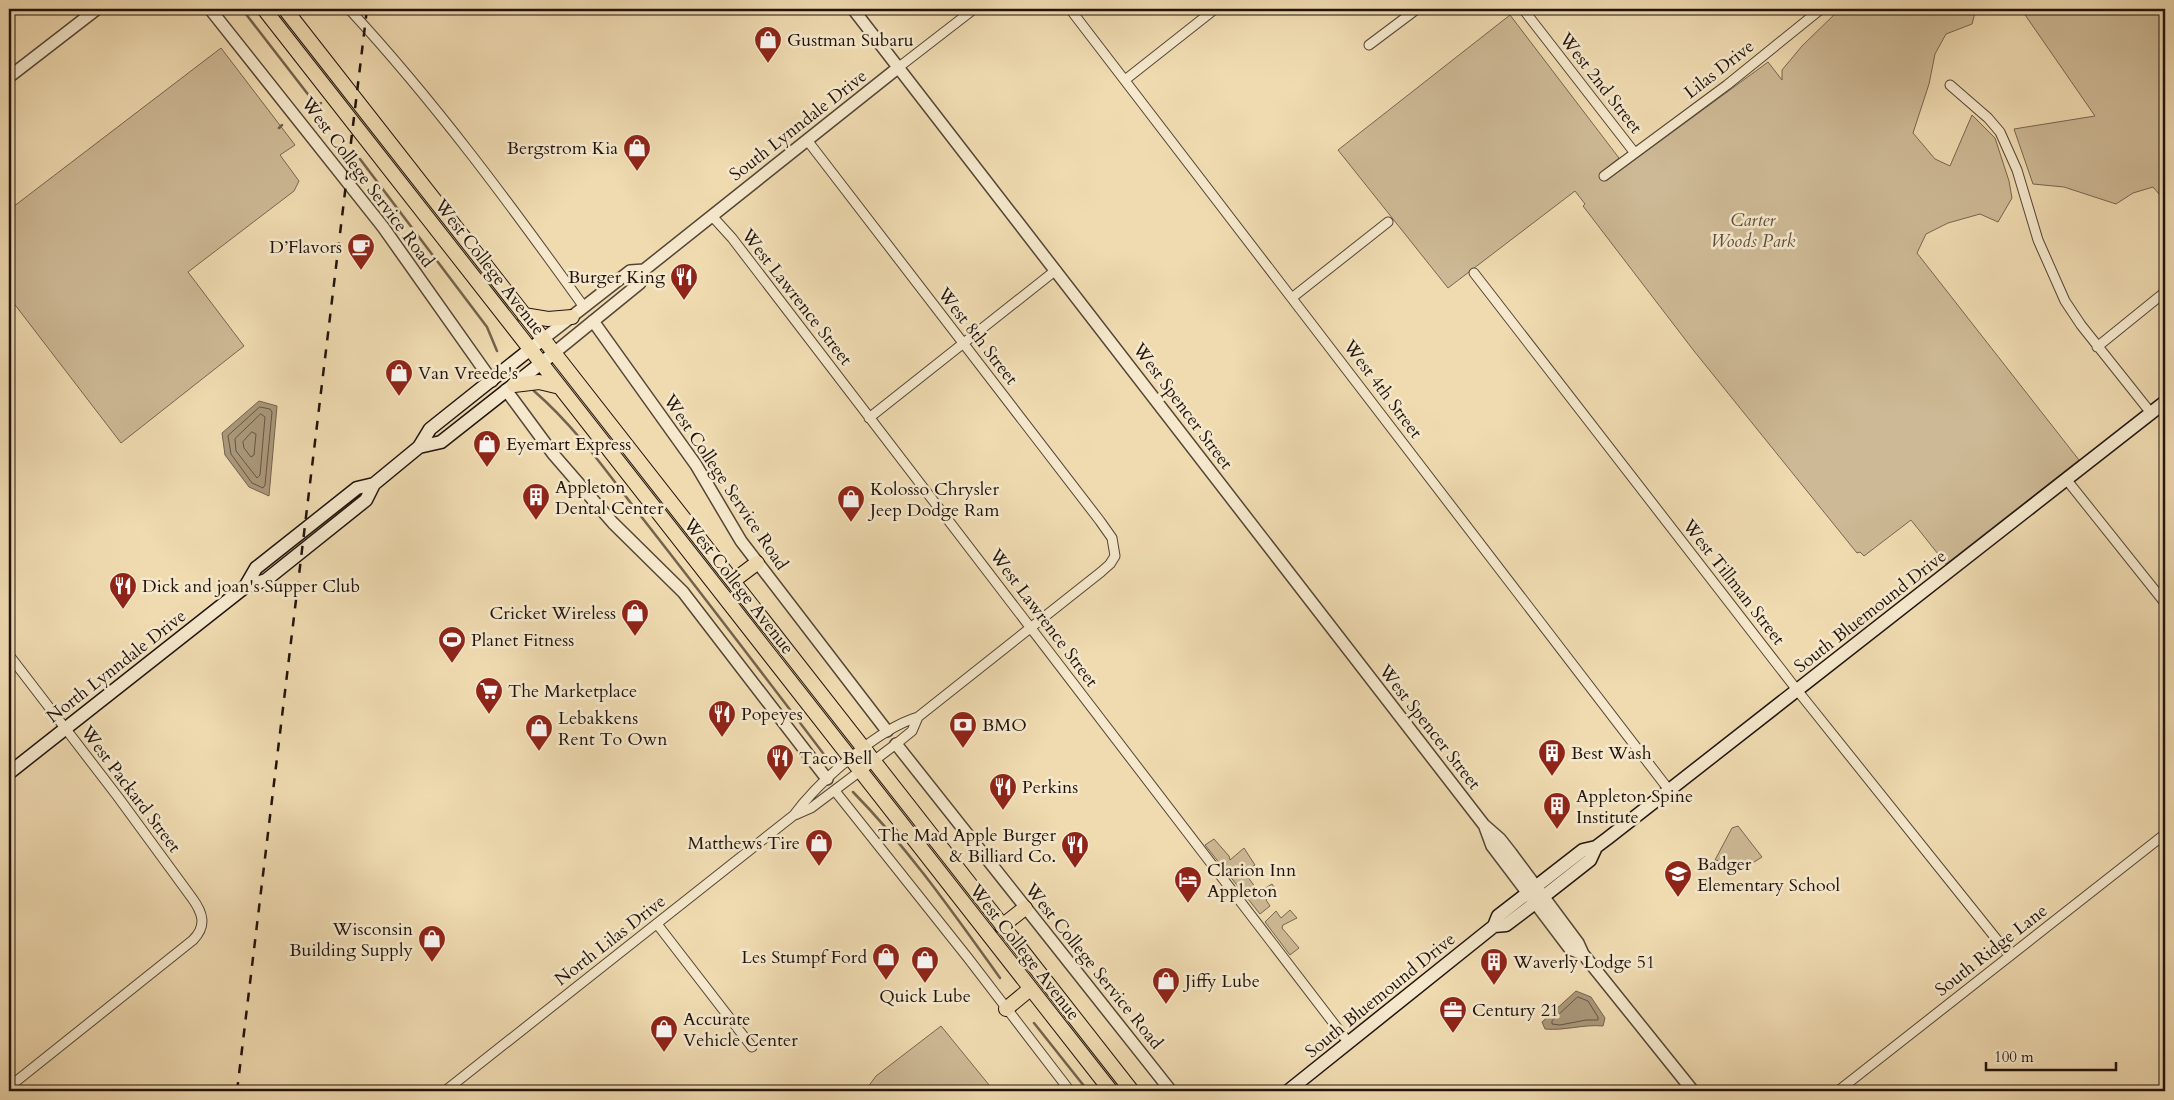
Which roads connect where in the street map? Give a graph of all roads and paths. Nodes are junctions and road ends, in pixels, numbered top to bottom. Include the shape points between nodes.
1 (96, 9) edge
2 (210, 9) edge
3 (264, 9) edge
4 (285, 9) edge
5 (349, 9) edge
6 (853, 9) edge
7 (974, 9) edge
8 (1070, 9) edge
9 (1215, 9) edge
10 (1417, 9) edge
11 (1523, 9) edge
12 (1821, 9) edge
13 (1369, 45) dead end
14 (899, 67) junction
15 (9, 77) edge
16 (1125, 80) junction
17 (1950, 85) dead end
18 (807, 140) junction
19 (1634, 152) junction
20 (1604, 176) dead end
21 (712, 216) junction
22 (1388, 222) dead end
23 (644, 270) junction
24 (1056, 270) junction
25 (1474, 273) dead end
26 (2165, 292) edge
27 (1292, 297) junction
28 (584, 307) junction
29 (524, 315) junction
30 (572, 317) junction
31 (593, 321) junction
32 (543, 339) junction
33 (962, 343) junction
34 (2097, 347) junction
35 (531, 349) junction
36 (554, 353) junction
37 (541, 362) junction
38 (492, 381) junction
39 (560, 387) junction
40 (510, 388) junction
41 (2165, 402) edge
42 (2151, 413) junction
43 (870, 418) junction
44 (419, 447) junction
45 (2066, 479) junction
46 (757, 563) junction
47 (733, 581) junction
48 (2165, 603) edge
49 (1030, 627) junction
50 (9, 655) edge
51 (1797, 690) junction
52 (918, 717) junction
53 (65, 728) junction
54 (887, 731) junction
55 (896, 744) junction
56 (864, 748) junction
57 (850, 758) junction
58 (874, 761) junction
59 (860, 771) junction
60 (9, 773) edge
61 (827, 779) junction
62 (835, 790) junction
63 (1670, 790) junction
64 (794, 815) junction
65 (2165, 834) edge
66 (1535, 895) junction
67 (1025, 908) junction
68 (657, 924) junction
69 (1002, 926) junction
70 (2010, 956) junction
71 (1030, 989) junction
72 (1006, 1008) junction
73 (1348, 1042) junction
74 (752, 1047) dead end
75 (9, 1087) edge
76 (445, 1091) edge
77 (1070, 1091) edge
78 (1111, 1091) edge
79 (1132, 1091) edge
80 (1171, 1091) edge
81 (1288, 1091) edge
82 (1693, 1091) edge
83 (1838, 1091) edge

1 - 15 street
2 - 38 street, West College Service Road via 383,227
3 - 35 main road, West College Avenue
4 - 29 main road, West College Avenue
5 - 28 street via 441,115
6 - 14 street, West Spencer Street
7 - 14 street, South Lynndale Drive
8 - 16 street, West 4th Street
9 - 16 street
10 - 13 street
11 - 19 street, West 2nd Street
12 - 19 street, Lilas Drive via 1727,85
14 - 18 street, South Lynndale Drive
14 - 24 street, West Spencer Street
16 - 27 street, West 4th Street
17 - 34 street via 2000,132 2017,170 2035,232 2056,282
18 - 21 street, South Lynndale Drive
18 - 33 street, West 8th Street
19 - 20 street, Lilas Drive
21 - 23 street, South Lynndale Drive
21 - 43 street, West Lawrence Street
22 - 27 street
23 - 28 street, South Lynndale Drive via 630,271
23 - 31 street, South Lynndale Drive via 640,283
24 - 33 street
24 - 66 street, West Spencer Street via 1484,826 1500,839
25 - 51 street, West Tillman Street
26 - 34 street
27 - 63 street, West 4th Street
28 - 30 street, South Lynndale Drive
29 - 30 main road via 548,319
29 - 32 main road, West College Avenue
30 - 32 street, South Lynndale Drive
31 - 36 street, South Lynndale Drive
31 - 46 street, West College Service Road via 689,456
32 - 35 main road, North Lynndale Drive
32 - 36 main road, West College Avenue
33 - 43 street
33 - 49 street, West 8th Street via 1112,538 1115,556 1106,568
34 - 42 street
35 - 37 main road, West College Avenue
35 - 38 main road, North Lynndale Drive
36 - 37 main road, North Lynndale Drive
36 - 47 main road, West College Avenue
37 - 39 main road, West College Avenue
37 - 40 main road, North Lynndale Drive
38 - 44 main road, North Lynndale Drive via 430,429
39 - 40 main road via 539,382
39 - 57 main road, West College Avenue
40 - 44 main road, North Lynndale Drive via 440,442
40 - 61 street via 554,454 613,523 683,592
41 - 42 main road, South Bluemound Drive
42 - 45 main road, South Bluemound Drive
43 - 49 street, West Lawrence Street
44 - 53 main road, North Lynndale Drive via 374,484 356,488 304,529 256,568 245,587
45 - 48 street
45 - 51 main road, South Bluemound Drive
46 - 47 main road
46 - 54 street, West College Service Road
47 - 56 main road, West College Avenue
49 - 52 street
49 - 73 street, West Lawrence Street
50 - 53 street, West Packard Street
51 - 63 main road, South Bluemound Drive
51 - 70 street, West Tillman Street
52 - 54 street, North Lilas Drive
52 - 55 street, North Lilas Drive via 912,731
53 - 60 main road, North Lynndale Drive
53 - 75 street, West Packard Street via 196,904 203,922 202,930 194,940
54 - 56 street, North Lilas Drive
55 - 58 street, North Lilas Drive
55 - 67 street, West College Service Road
56 - 57 street, North Lilas Drive
56 - 58 main road, West College Avenue
57 - 59 main road, West College Avenue
57 - 61 street, North Lilas Drive
58 - 59 street, North Lilas Drive
58 - 69 main road, West College Avenue
59 - 62 street, North Lilas Drive
59 - 71 main road, West College Avenue
61 - 64 street, North Lilas Drive
62 - 64 street, North Lilas Drive via 812,808
62 - 72 street
63 - 66 main road, South Bluemound Drive via 1596,847 1583,850
64 - 68 street, North Lilas Drive
65 - 70 street, South Ridge Lane
66 - 73 main road, South Bluemound Drive via 1506,925 1494,926
66 - 82 street, West Spencer Street via 1570,949 1583,954
67 - 69 main road
67 - 80 street, West College Service Road
68 - 74 street
68 - 76 street, North Lilas Drive
69 - 79 main road, West College Avenue
70 - 83 street, South Ridge Lane
71 - 72 main road
71 - 78 main road, West College Avenue
72 - 77 street
73 - 81 main road, South Bluemound Drive

